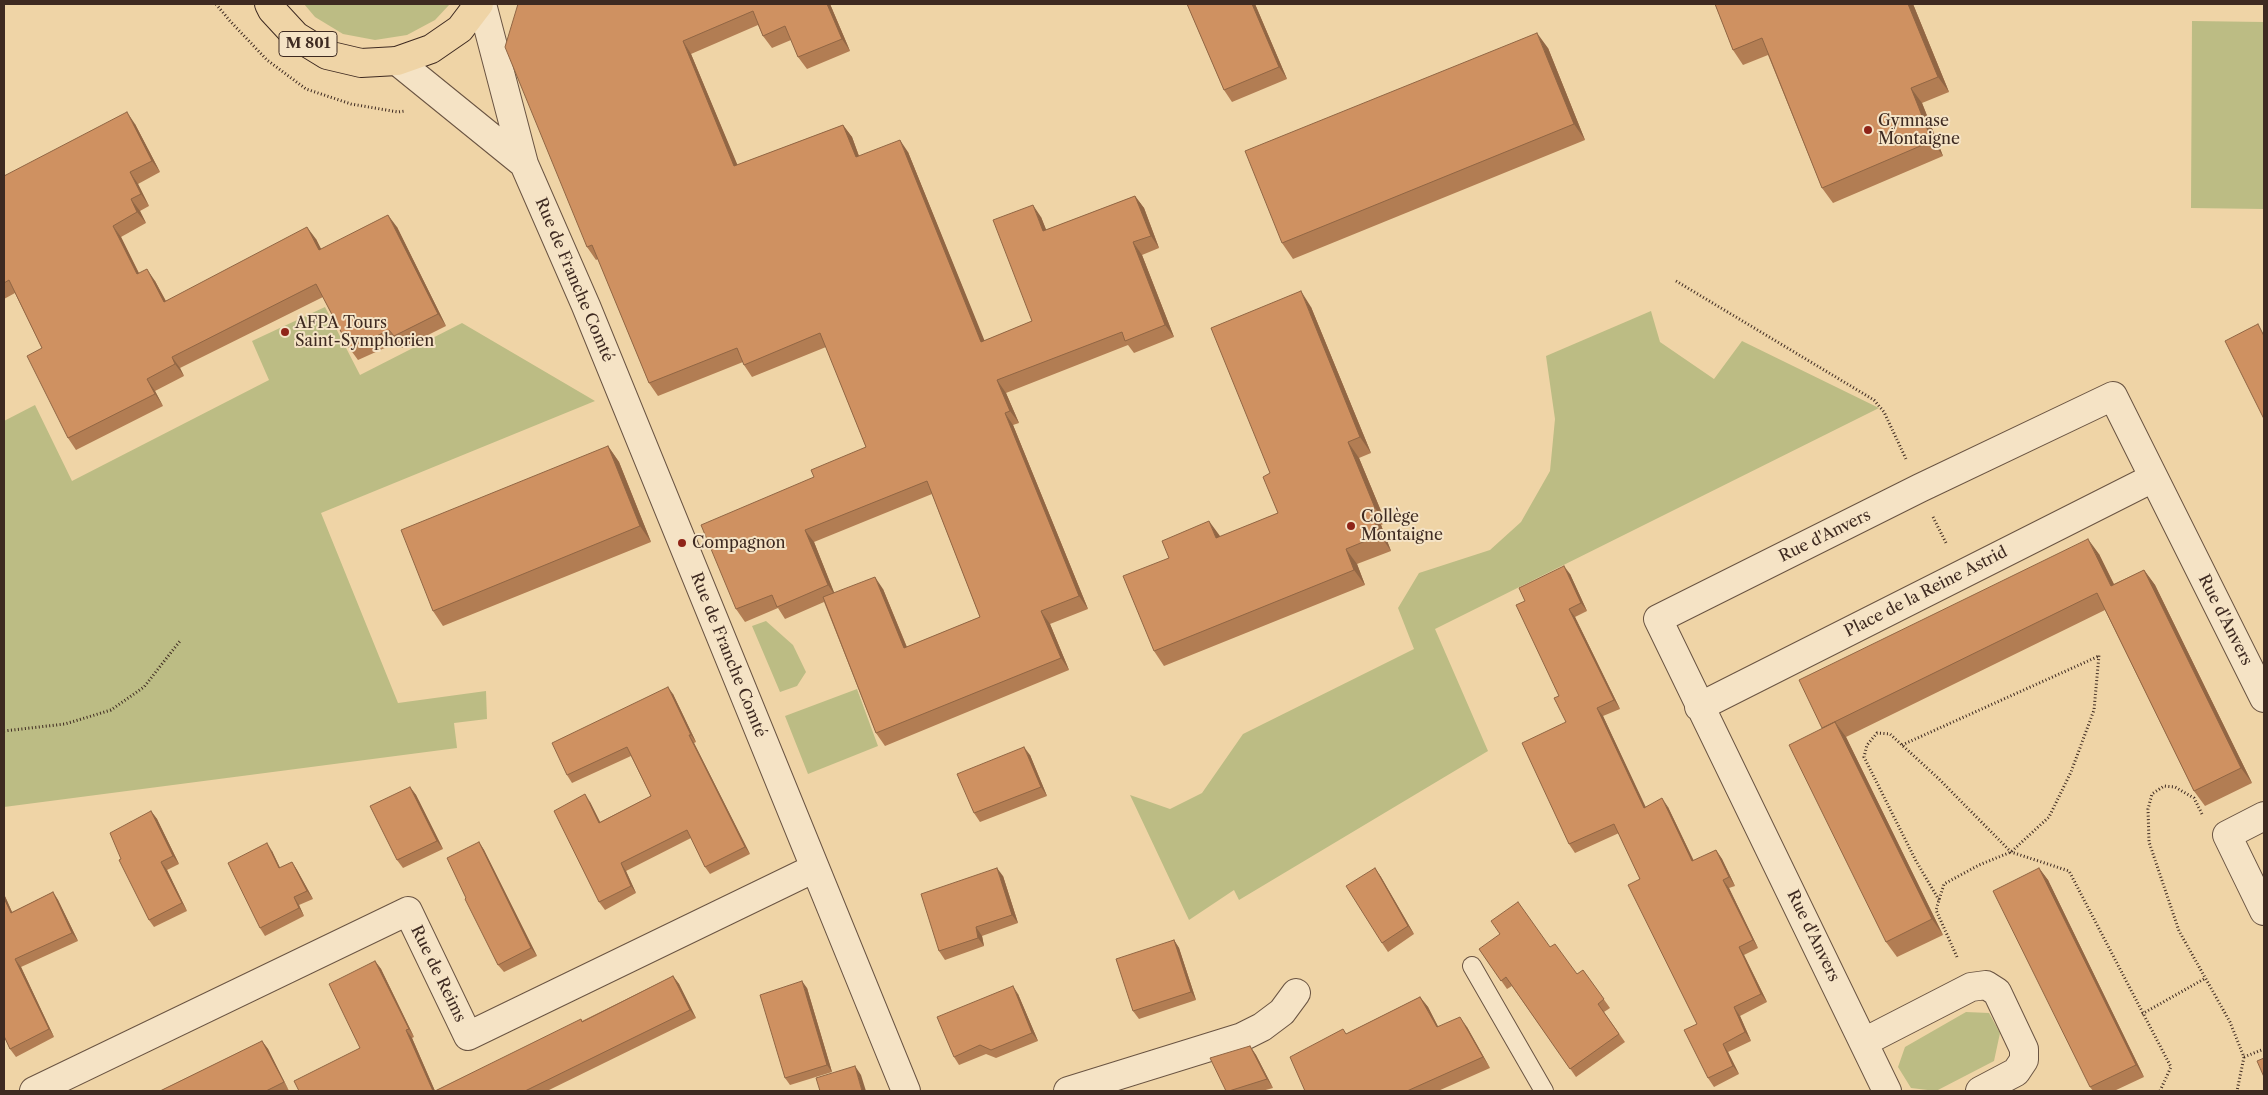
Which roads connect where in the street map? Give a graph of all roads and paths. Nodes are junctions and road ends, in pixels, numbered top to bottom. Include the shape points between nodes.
1 (269, 4) edge
2 (481, 4) edge
3 (397, 61) junction
4 (524, 164) junction
5 (1676, 281) dead end
6 (2153, 478) junction
7 (1920, 488) junction
8 (1961, 575) junction
9 (180, 641) dead end
10 (2264, 698) edge
11 (1700, 707) junction
12 (4, 731) edge
13 (1901, 745) junction
14 (2264, 816) edge
15 (2227, 835) junction
16 (2011, 852) junction
17 (815, 868) junction
18 (1939, 900) junction
19 (2264, 911) edge
20 (1472, 966) dead end
21 (2204, 979) junction
22 (1971, 987) junction
23 (1296, 993) dead end
24 (2142, 1014) junction
25 (1864, 1042) junction
26 (2264, 1049) edge
27 (2244, 1057) junction
28 (1880, 1089) edge
29 (34, 1091) edge
30 (906, 1091) edge
31 (1068, 1091) edge
32 (1544, 1091) edge
33 (1980, 1091) edge
34 (2159, 1091) edge
35 (2237, 1091) edge

1 - 3 main road, M 801 via 296,36 327,55 362,63
2 - 3 main road, M 801 via 460,29 431,49
2 - 4 street, Rue de Franche Comté
3 - 4 street, Rue de Franche Comté
4 - 17 street, Rue de Franche Comté via 586,306
5 - 7 path via 1874,400 1884,412
6 - 7 street, Rue d'Anvers via 2113,396
6 - 8 street, Place de la Reine Astrid
6 - 10 street, Rue d'Anvers
7 - 8 path
7 - 11 street, Rue d'Anvers via 1658,619
8 - 11 street, Place de la Reine Astrid
9 - 12 path via 144,687 111,710 65,724
11 - 25 street, Rue d'Anvers
13 - 16 path
13 - 16 path via 2099,655 2094,710 2071,772 2049,817
13 - 18 path via 1890,734 1877,733 1867,745 1864,757
14 - 15 street
15 - 19 street
15 - 21 path via 2204,819 2194,798 2175,787 2164,786 2152,794 2148,808 2149,842 2179,931
16 - 18 path via 1944,884
16 - 24 path via 2069,871
17 - 29 street, Rue de Reims via 468,1036 408,911
17 - 30 street, Rue de Franche Comté
18 - 22 path via 1936,910
20 - 32 lane
21 - 24 path
21 - 27 path via 2230,1022
22 - 25 street
22 - 33 street via 1986,985 1996,992 2024,1048 2024,1060 2016,1072
23 - 31 street via 1282,1012 1242,1037
24 - 34 path via 2171,1067
25 - 28 street, Rue d'Anvers
26 - 27 path
27 - 35 path

